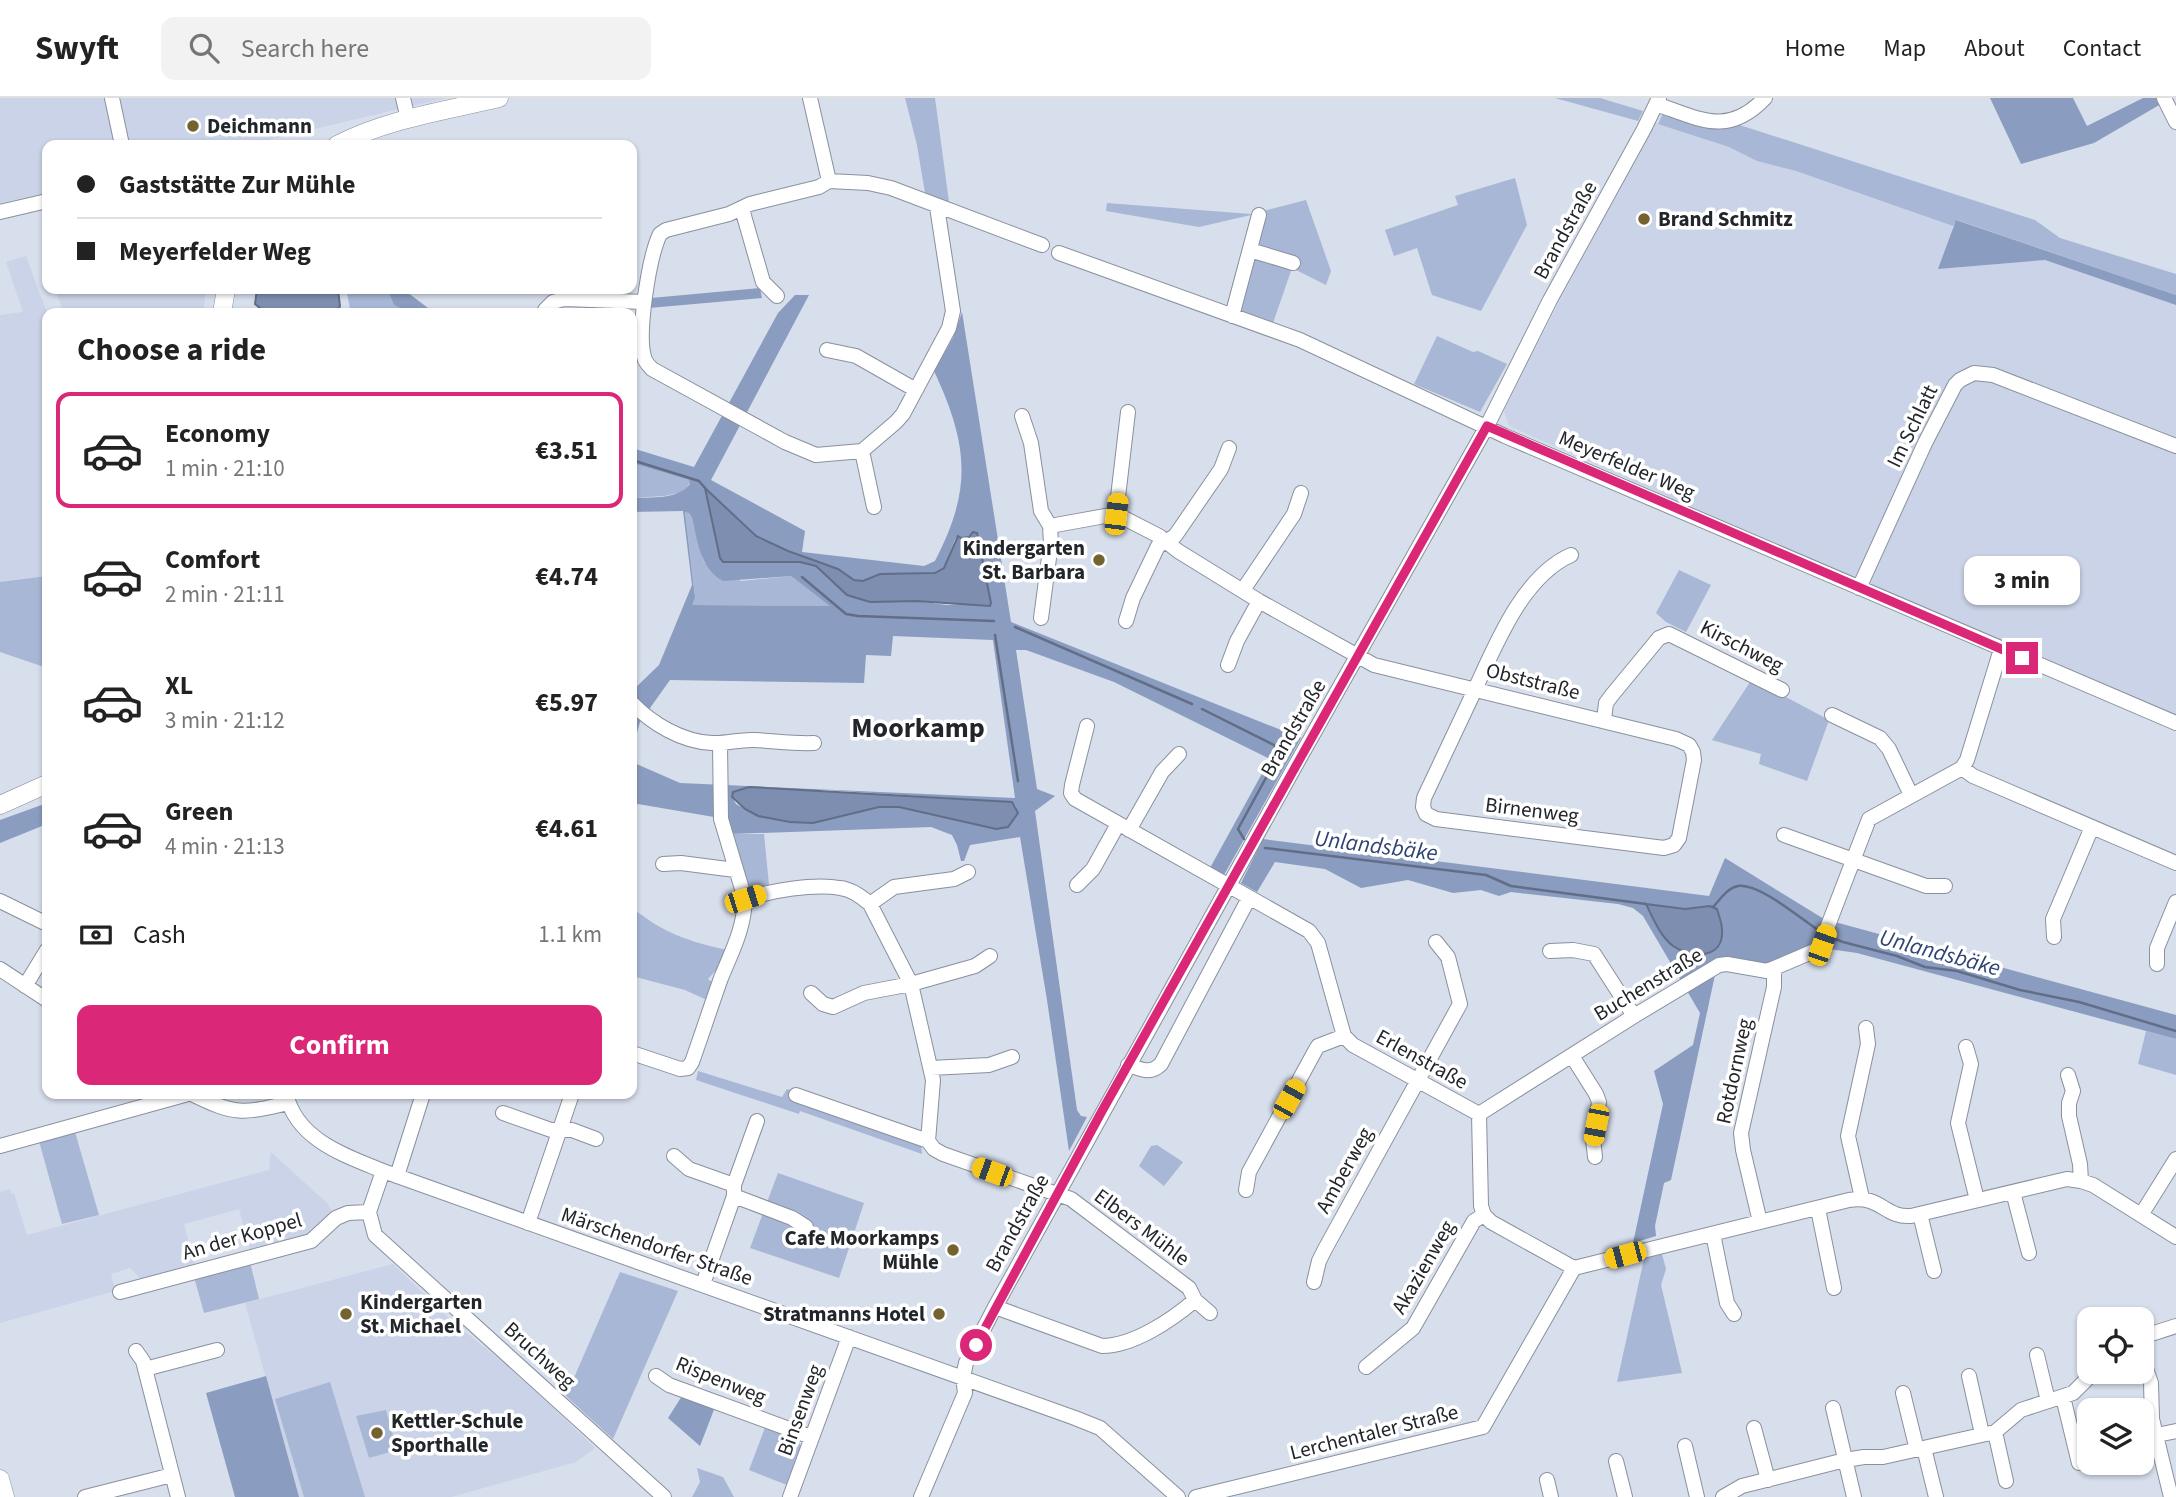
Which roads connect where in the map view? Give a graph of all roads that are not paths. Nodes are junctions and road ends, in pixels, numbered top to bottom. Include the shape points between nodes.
1 (112, 98) edge
2 (403, 98) edge
3 (499, 98) edge
4 (810, 98) edge
5 (1765, 98) edge
6 (2164, 98) edge
7 (1658, 101) edge
8 (408, 119) junction
9 (2176, 122) edge
10 (121, 140) edge
11 (347, 140) edge
12 (829, 181) junction
13 (42, 202) edge
14 (937, 207) junction
15 (742, 209) junction
16 (0, 212) edge
17 (1259, 215) dead end
18 (1042, 245) dead end
19 (1250, 250) junction
20 (1059, 253) dead end
21 (1293, 264) dead end
22 (777, 296) dead end
23 (644, 302) junction
24 (547, 308) edge
25 (1232, 316) junction
26 (827, 350) dead end
27 (916, 390) junction
28 (1128, 412) dead end
29 (1022, 416) dead end
30 (1487, 426) junction
31 (2176, 446) edge
32 (1229, 448) dead end
33 (862, 451) junction
34 (1301, 493) dead end
35 (874, 507) dead end
36 (1116, 514) junction
37 (1050, 526) junction
38 (1168, 542) junction
39 (1571, 555) dead end
40 (1859, 588) junction
41 (1243, 590) junction
42 (1259, 601) junction
43 (1041, 618) dead end
44 (1126, 621) dead end
45 (2001, 649) junction
46 (1358, 657) junction
47 (1228, 665) dead end
48 (1475, 689) junction
49 (1782, 690) dead end
50 (637, 708) edge
51 (1832, 715) dead end
52 (1604, 720) junction
53 (2176, 723) edge
54 (1087, 726) dead end
55 (720, 743) junction
56 (814, 743) dead end
57 (1693, 752) joint
58 (1179, 754) dead end
59 (1962, 768) junction
60 (42, 786) edge
61 (1911, 794) junction
62 (0, 805) edge
63 (1123, 827) junction
64 (2092, 827) junction
65 (1784, 835) dead end
66 (1852, 860) junction
67 (2176, 863) edge
68 (663, 864) dead end
69 (735, 870) junction
70 (968, 872) dead end
71 (1076, 885) dead end
72 (1945, 886) dead end
73 (1228, 887) junction
74 (1250, 898) junction
75 (745, 899) junction
76 (0, 901) edge
77 (2176, 902) edge
78 (870, 904) junction
79 (42, 922) edge
80 (2054, 937) dead end
81 (1436, 942) dead end
82 (1550, 951) dead end
83 (990, 956) dead end
84 (42, 958) edge
85 (2157, 964) dead end
86 (0, 969) edge
87 (1774, 970) junction
88 (911, 984) junction
89 (25, 986) junction
90 (811, 993) dead end
91 (42, 997) edge
92 (1634, 1016) junction
93 (1866, 1028) dead end
94 (1344, 1036) junction
95 (1966, 1047) dead end
96 (637, 1055) edge
97 (1572, 1056) junction
98 (1013, 1057) dead end
99 (1128, 1065) junction
100 (931, 1068) junction
101 (2068, 1075) dead end
102 (1417, 1081) junction
103 (796, 1095) dead end
104 (172, 1099) edge
105 (201, 1099) edge
106 (284, 1099) edge
107 (288, 1099) edge
108 (421, 1099) edge
109 (571, 1099) edge
110 (503, 1113) dead end
111 (1479, 1114) junction
112 (757, 1121) dead end
113 (561, 1131) junction
114 (596, 1139) dead end
115 (928, 1142) junction
116 (0, 1146) edge
117 (674, 1157) dead end
118 (1595, 1157) dead end
119 (2176, 1159) edge
120 (390, 1173) junction
121 (2081, 1181) junction
122 (734, 1190) junction
123 (1246, 1190) dead end
124 (2013, 1192) junction
125 (1057, 1195) junction
126 (1862, 1198) junction
127 (1977, 1200) junction
128 (1818, 1209) junction
129 (369, 1212) junction
130 (1920, 1214) junction
131 (1483, 1215) junction
132 (2141, 1215) junction
133 (1760, 1222) junction
134 (528, 1223) junction
135 (806, 1227) dead end
136 (1713, 1234) junction
137 (2176, 1237) edge
138 (2029, 1254) dead end
139 (1574, 1268) junction
140 (1934, 1270) dead end
141 (1314, 1282) dead end
142 (703, 1284) junction
143 (1834, 1288) dead end
144 (120, 1292) dead end
145 (1195, 1300) junction
146 (995, 1307) junction
147 (1210, 1313) dead end
148 (1734, 1314) dead end
149 (2176, 1326) edge
150 (2154, 1333) edge
151 (849, 1337) junction
152 (217, 1350) dead end
153 (136, 1351) dead end
154 (2037, 1355) dead end
155 (1366, 1367) dead end
156 (145, 1369) junction
157 (656, 1376) dead end
158 (1969, 1376) dead end
159 (963, 1377) junction
160 (2082, 1384) edge
161 (2151, 1384) edge
162 (1903, 1393) dead end
163 (2056, 1399) junction
164 (1833, 1408) dead end
165 (1755, 1428) dead end
166 (2176, 1431) edge
167 (1989, 1433) junction
168 (2157, 1435) junction
169 (811, 1437) junction
170 (1685, 1446) dead end
171 (1920, 1449) junction
172 (2077, 1455) edge
173 (1845, 1460) junction
174 (1616, 1461) dead end
175 (172, 1475) junction
176 (0, 1479) edge
177 (1768, 1479) junction
178 (1547, 1480) dead end
179 (2006, 1480) dead end
180 (5, 1497) edge
181 (85, 1497) edge
182 (178, 1497) edge
183 (664, 1497) edge
184 (790, 1497) edge
185 (921, 1497) edge
186 (1178, 1497) edge
187 (1196, 1497) edge
188 (1551, 1497) edge
189 (1625, 1497) edge
190 (1697, 1497) edge
191 (1723, 1497) edge
192 (1854, 1497) edge
193 (1936, 1497) edge
194 (2171, 1497) edge

1 - 10 street
2 - 8 street
3 - 8 main road
4 - 12 street
5 - 7 street via 1748,114 1718,123
6 - 9 street
7 - 30 street, Brandstraße
8 - 11 main road
12 - 14 street via 891,188
12 - 15 street
13 - 16 street
14 - 18 street
14 - 27 street via 953,311 949,328
15 - 22 street via 763,282
15 - 23 street via 660,234
17 - 19 street
19 - 21 street
19 - 25 street
20 - 25 street, Meyerfelder Weg
23 - 24 street via 564,299
23 - 33 street via 645,361 652,369 816,455
25 - 30 street, Meyerfelder Weg via 1300,340
26 - 27 street via 856,356
27 - 33 street via 897,422
28 - 36 street
29 - 37 street via 1031,443 1041,511
30 - 40 street, Meyerfelder Weg
30 - 46 street, Brandstraße
31 - 40 street, Im Schlatt via 1993,375 1966,375 1955,385 1925,443
32 - 38 street via 1221,469
33 - 35 street
34 - 41 street via 1294,514
36 - 37 street
36 - 38 street, Obststraße
37 - 43 street
38 - 41 street, Obststraße
38 - 44 street via 1158,546
39 - 48 street via 1556,562 1516,607
40 - 45 street, Meyerfelder Weg
41 - 42 street, Obststraße
42 - 46 street, Obststraße
42 - 47 street
45 - 53 street, Meyerfelder Weg
45 - 59 street
46 - 48 street, Obststraße
46 - 73 street, Brandstraße
48 - 52 street, Obststraße
48 - 57 street, Birnenweg via 1424,797 1426,814 1436,818 1664,848 1674,845 1681,827
49 - 52 street, Kirschweg via 1669,634 1660,638 1612,695
50 - 55 street via 679,735
51 - 61 street via 1880,738
52 - 57 street, Obststraße via 1676,739
54 - 63 street, Erlenstraße via 1071,793
55 - 56 street
55 - 69 street via 720,819
58 - 63 street
59 - 61 street, Buchenstraße
59 - 64 street
60 - 62 main road
61 - 66 street, Buchenstraße via 1869,819
63 - 71 street
63 - 73 street, Erlenstraße
64 - 67 street
64 - 80 street via 2053,919
65 - 66 street
66 - 72 street via 1926,886
66 - 87 street, Buchenstraße via 1822,945
68 - 69 street
69 - 75 street
70 - 78 street via 954,879 903,884
73 - 74 street, Erlenstraße
73 - 99 street, Brandstraße
74 - 94 street, Erlenstraße via 1315,936
74 - 99 street via 1161,1065 1147,1071
75 - 78 street via 785,889 840,888
75 - 96 street via 732,956 688,1068
76 - 79 street
77 - 85 street via 2157,948
78 - 88 street
81 - 102 street, Amberweg via 1448,957 1460,1004
82 - 92 street via 1594,954
83 - 88 street via 975,966
84 - 89 street
86 - 89 street
87 - 92 street, Buchenstraße via 1719,965
87 - 133 street, Rotdornweg via 1741,1133
88 - 90 street via 864,993 833,1007
88 - 100 street
89 - 91 street
92 - 97 street, Buchenstraße
93 - 126 street via 1868,1044 1848,1136
94 - 102 street, Erlenstraße
94 - 123 street via 1315,1051 1249,1171
95 - 127 street via 1971,1064 1958,1123
97 - 111 street, Buchenstraße
97 - 118 street via 1599,1102
98 - 100 street via 989,1065
99 - 125 street, Brandstraße
100 - 115 street
101 - 121 street via 2073,1091 2069,1116
102 - 111 street, Erlenstraße
102 - 141 street, Amberweg via 1319,1261
103 - 115 street, Elbers Mühle
104 - 116 street
105 - 106 street via 242,1113
107 - 120 street, Märschendorfer Straße via 307,1132 332,1150
108 - 120 street
109 - 113 street
110 - 113 street
111 - 131 street, Erlenstraße
112 - 122 street
113 - 114 street
113 - 134 street
115 - 125 street, Elbers Mühle via 943,1154
117 - 122 street
119 - 132 street
120 - 129 street
120 - 134 street, Märschendorfer Straße
121 - 124 street via 2067,1179
121 - 132 street
122 - 135 street
122 - 142 street
124 - 127 street
124 - 138 street
125 - 145 street, Elbers Mühle via 1070,1199 1167,1272 1189,1289
125 - 146 street, Brandstraße
126 - 128 street
126 - 130 street via 1902,1217
127 - 130 street
128 - 133 street
128 - 143 street
129 - 144 street, An der Koppel via 336,1218 312,1241
129 - 183 street, Bruchweg via 374,1235 384,1245
130 - 140 street
131 - 139 street
131 - 155 street, Akazienweg via 1474,1221 1413,1328
132 - 137 street
133 - 136 street
134 - 142 street, Märschendorfer Straße
136 - 139 street
136 - 148 street via 1727,1303
139 - 187 street, Lerchentaler Straße via 1483,1427
142 - 151 street, Märschendorfer Straße
145 - 146 street via 1172,1319 1115,1346 1102,1346
145 - 147 street, Elbers Mühle
146 - 159 street, Brandstraße
149 - 150 street
151 - 159 street, Märschendorfer Straße
151 - 169 street, Binsenweg
152 - 156 street
153 - 156 street
154 - 163 street
156 - 175 street
157 - 169 street, Rispenweg via 669,1385
158 - 167 street
159 - 185 street, Brandstraße via 965,1393
159 - 186 street, Märschendorfer Straße via 1100,1428
160 - 163 street
161 - 168 street
162 - 171 street
163 - 167 street via 2021,1410
163 - 172 street
164 - 173 street
165 - 177 street
166 - 168 street
167 - 171 street
167 - 179 street
168 - 194 street
169 - 184 street, Binsenweg
170 - 190 street
171 - 173 street
171 - 193 street
173 - 177 street
173 - 192 street
174 - 189 street
175 - 181 street
175 - 182 street
176 - 180 main road
177 - 191 street
178 - 188 street

